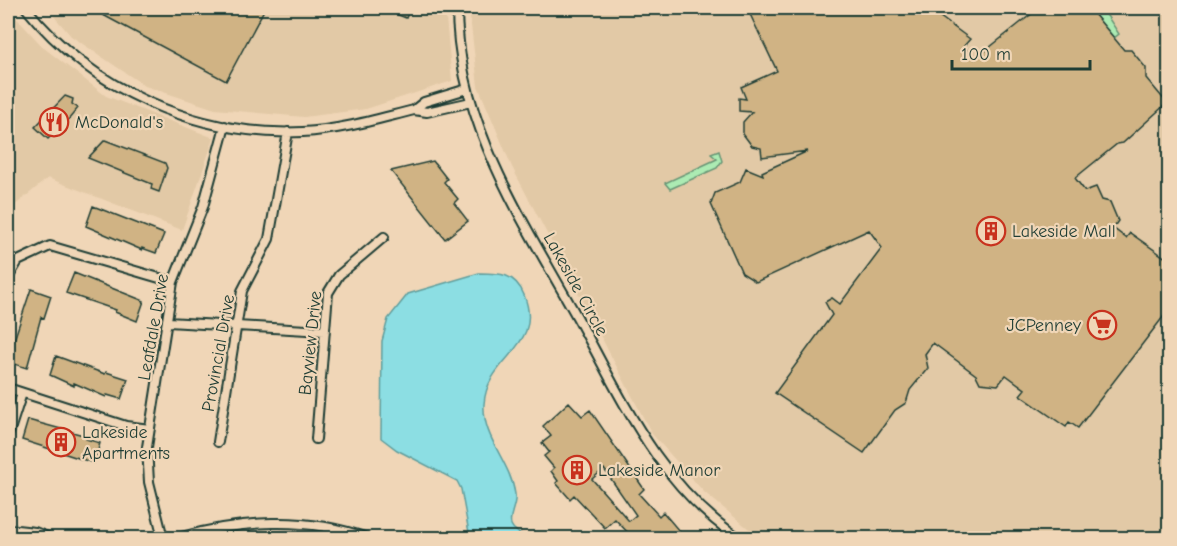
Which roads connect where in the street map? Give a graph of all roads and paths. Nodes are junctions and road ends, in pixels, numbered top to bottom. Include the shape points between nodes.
1 (26, 8) edge
2 (457, 8) edge
3 (467, 89) junction
4 (471, 102) junction
5 (414, 110) junction
6 (225, 126) junction
7 (288, 132) junction
8 (384, 237) dead end
9 (8, 278) edge
10 (173, 282) junction
11 (168, 322) junction
12 (235, 326) junction
13 (324, 331) junction
14 (8, 388) edge
15 (22, 393) junction
16 (150, 429) junction
17 (8, 436) edge
18 (316, 439) dead end
19 (218, 442) dead end
20 (8, 529) edge
21 (50, 538) edge
22 (163, 538) edge
23 (177, 538) edge
24 (367, 538) edge
25 (739, 538) edge

1 - 6 street via 62,46 107,81 165,110
2 - 3 street, Lakeside Circle
3 - 4 street, Lakeside Circle
3 - 5 street via 424,102
4 - 5 street via 427,112
4 - 25 street, Lakeside Circle via 502,181 650,448 690,499
5 - 7 street via 350,126
6 - 7 street
6 - 10 street, Leafdale Drive via 203,207
7 - 12 street, Provincial Drive via 269,239 242,291
8 - 13 street, Bayview Drive via 332,282
9 - 10 street via 18,261 50,246
10 - 11 street, Leafdale Drive
11 - 12 street
11 - 16 street, Leafdale Drive
12 - 13 street
12 - 19 street, Provincial Drive
13 - 18 street, Bayview Drive
14 - 15 street
15 - 16 street via 126,426
15 - 17 street
16 - 22 street, Leafdale Drive via 147,462
20 - 21 street
23 - 24 street via 267,522 317,525

